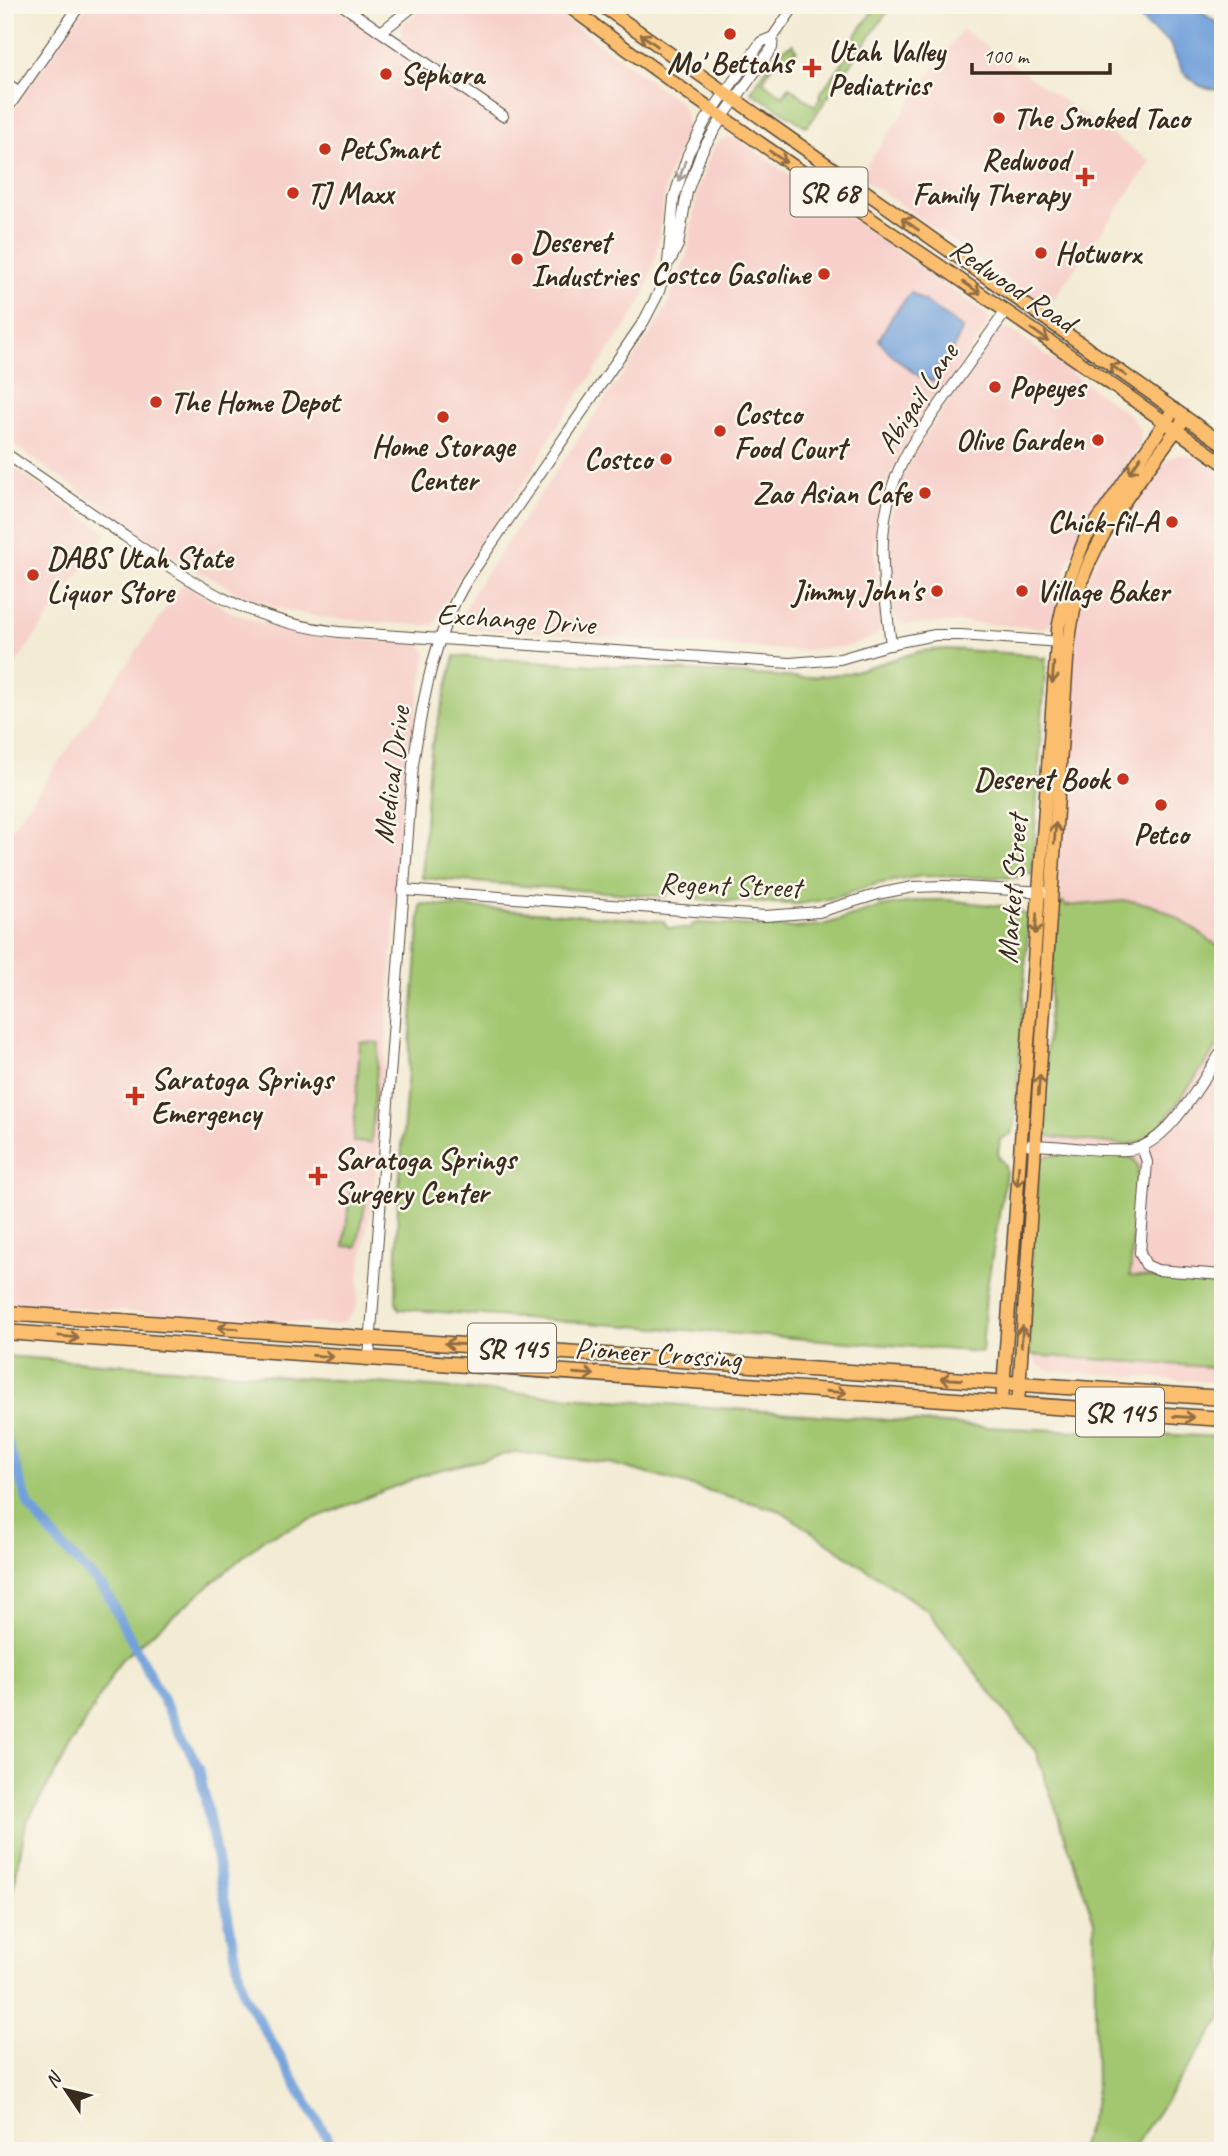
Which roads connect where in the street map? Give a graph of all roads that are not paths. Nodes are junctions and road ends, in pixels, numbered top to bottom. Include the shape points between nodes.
1 (80, 5) edge
2 (342, 5) edge
3 (415, 5) edge
4 (567, 5) edge
5 (601, 5) edge
6 (795, 5) edge
7 (381, 32) junction
8 (5, 82) edge
9 (19, 92) junction
10 (729, 97) junction
11 (5, 112) edge
12 (718, 114) junction
13 (503, 116) dead end
14 (1006, 311) junction
15 (1174, 410) junction
16 (1185, 418) junction
17 (1165, 422) junction
18 (1176, 430) junction
19 (1223, 444) edge
20 (5, 453) edge
21 (1223, 463) edge
22 (441, 638) junction
23 (1062, 642) junction
24 (891, 645) junction
25 (404, 890) junction
26 (1052, 892) junction
27 (1038, 893) junction
28 (1223, 1050) edge
29 (1020, 1145) junction
30 (1034, 1145) junction
31 (1142, 1147) junction
32 (1223, 1275) edge
33 (5, 1313) edge
34 (5, 1332) edge
35 (370, 1338) junction
36 (369, 1359) junction
37 (1003, 1383) junction
38 (1019, 1384) junction
39 (1223, 1398) edge
40 (1002, 1403) junction
41 (1018, 1405) junction
42 (1223, 1419) edge
43 (1223, 2140) edge
44 (1219, 2151) edge

1 - 9 street
2 - 7 street
3 - 7 street
4 - 12 main road, Redwood Road / SR 68
10 -> 5 main road, Redwood Road / SR 68
6 - 10 street, Medical Drive via 773,37 761,42
7 - 13 street
8 - 9 street
9 - 11 street
10 - 12 street, Medical Drive
15 -> 10 main road, Redwood Road / SR 68
12 -> 14 main road, Redwood Road / SR 68
12 - 22 street, Medical Drive via 691,179 678,245 644,321 467,580
14 -> 17 main road, Redwood Road / SR 68
14 - 24 street, Abigail Lane via 914,441 890,490 881,558
15 - 16 main road, Redwood Road / SR 68
15 - 17 main road, Market Street
16 - 18 main road, Market Street
16 - 19 main road, Redwood Road / SR 68
17 - 18 main road, Redwood Road / SR 68
17 -> 23 main road, Market Street via 1085,539 1068,582
18 - 21 main road, Redwood Road / SR 68
18 - 23 main road, Market Street via 1091,558
20 - 22 street, Exchange Drive via 184,577 234,605 320,630
22 - 24 street, Exchange Drive via 790,663 841,659
22 - 25 street, Medical Drive via 416,746
23 - 24 street, Exchange Drive via 946,635
26 -> 23 main road, Market Street
23 -> 27 main road, Market Street
25 - 27 street, Regent Street via 765,916 819,912 913,887
25 - 35 street, Medical Drive
26 - 27 street, Regent Street
30 -> 26 main road, Market Street
27 -> 29 main road, Market Street
28 - 31 street via 1167,1130
29 - 30 street
29 -> 37 main road, Market Street
30 - 31 street
38 -> 30 main road, Market Street
31 - 32 street via 1147,1162 1143,1261 1157,1270
35 -> 33 highway, Pioneer Crossing / SR 145
34 -> 36 highway, Pioneer Crossing / SR 145
35 - 36 street, Medical Drive
37 -> 35 highway, Pioneer Crossing / SR 145
36 -> 40 highway, Pioneer Crossing / SR 145
37 - 38 highway, Pioneer Crossing / SR 145
37 - 40 main road, Market Street
38 - 39 highway, Pioneer Crossing / SR 145
38 - 41 main road, Market Street
40 - 41 highway, Pioneer Crossing / SR 145
41 -> 42 highway, Pioneer Crossing / SR 145
43 - 44 street

